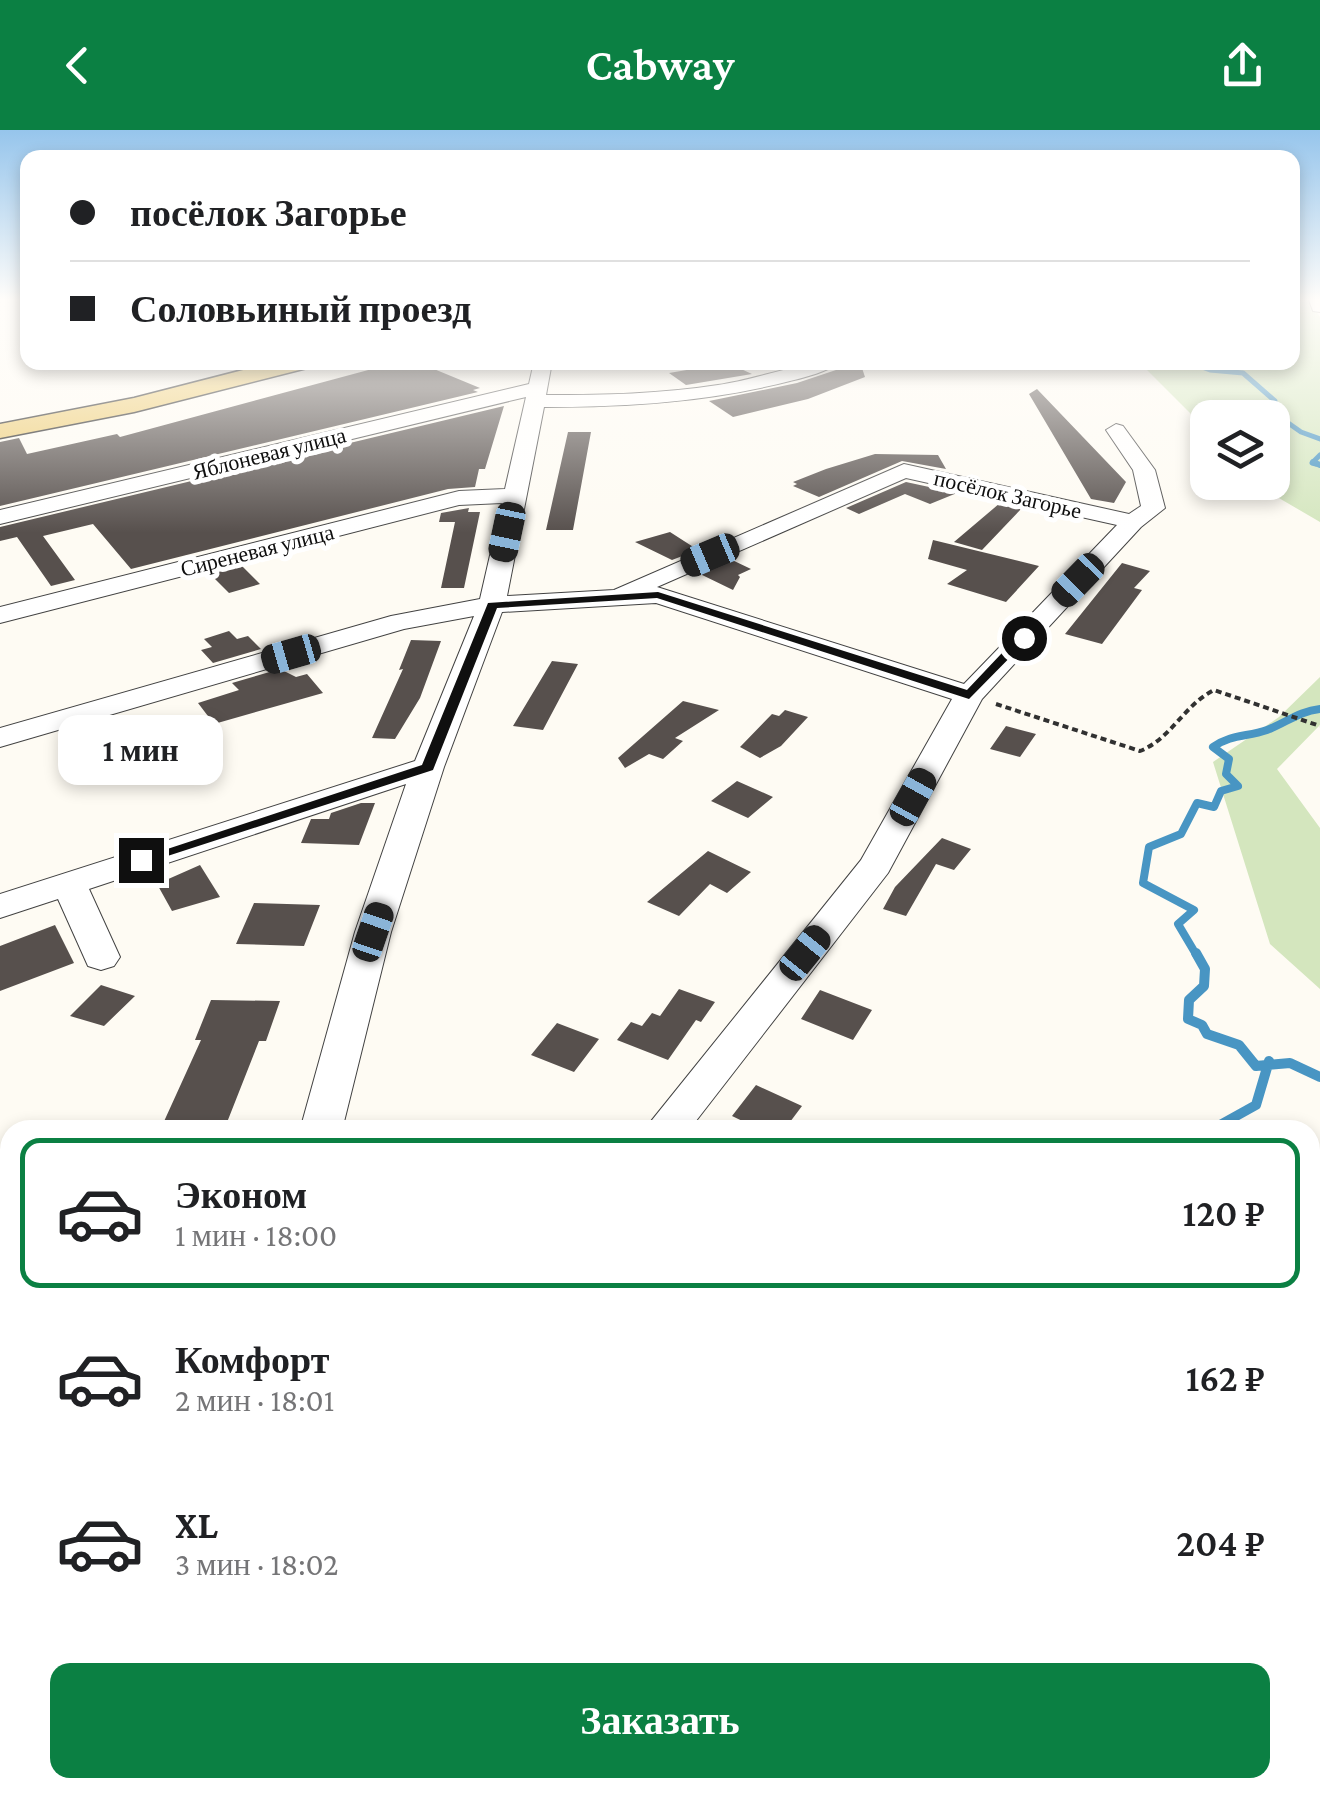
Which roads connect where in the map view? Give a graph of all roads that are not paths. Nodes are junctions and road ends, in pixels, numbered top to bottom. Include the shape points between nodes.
1 (239, 378) edge
2 (784, 378) edge
3 (538, 384) edge
4 (1116, 430) dead end
5 (0, 431) edge
6 (515, 495) junction
7 (0, 517) edge
8 (1133, 522) junction
9 (609, 599) junction
10 (492, 605) junction
11 (0, 616) edge
12 (969, 695) junction
13 (0, 738) edge
14 (428, 767) junction
15 (69, 882) junction
16 (0, 906) edge
17 (101, 958) dead end
18 (324, 1120) edge
19 (673, 1120) edge

1 - 5 main road
2 - 3 street, Яблоневая улица via 699,397
3 - 6 street
3 - 7 street, Яблоневая улица
4 - 8 street via 1144,470 1153,508
6 - 10 street
6 - 11 street, Сиреневая улица via 460,498
8 - 9 street, посёлок Загорье via 904,470
8 - 12 street
9 - 10 street, посёлок Загорье
9 - 12 street, посёлок Загорье via 658,595
10 - 13 street, посёлок Загорье via 400,622
10 - 14 street
12 - 19 street via 876,865
14 - 15 street
14 - 18 street via 373,932
15 - 16 street
15 - 17 street

